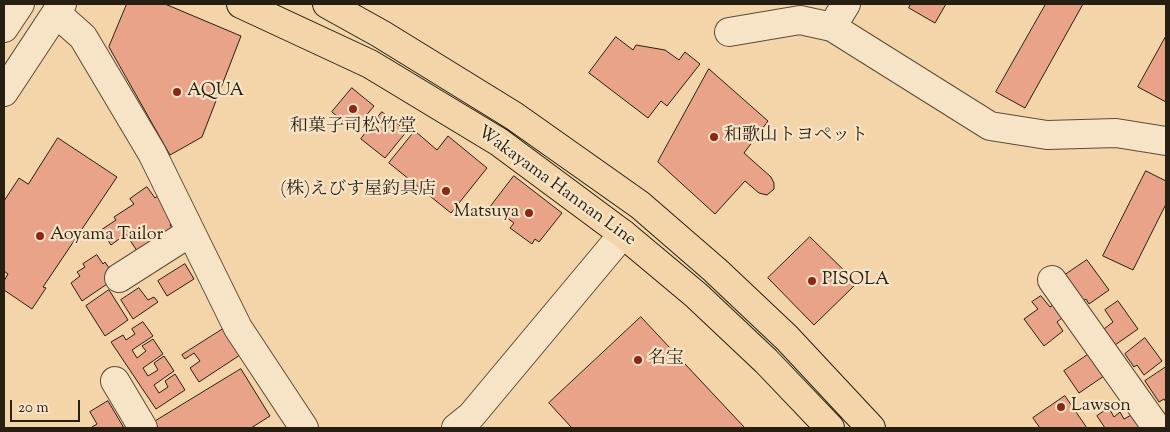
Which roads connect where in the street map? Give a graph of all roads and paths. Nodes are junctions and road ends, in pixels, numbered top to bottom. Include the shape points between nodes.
1 (20, 4) edge
2 (241, 4) edge
3 (327, 4) edge
4 (846, 4) edge
5 (59, 8) edge
6 (832, 27) junction
7 (4, 28) edge
8 (729, 32) dead end
9 (4, 92) edge
10 (1166, 140) edge
11 (191, 232) junction
12 (623, 234) junction
13 (119, 278) dead end
14 (1052, 280) dead end
15 (115, 381) dead end
16 (143, 428) edge
17 (304, 428) edge
18 (456, 428) edge
19 (830, 428) edge
20 (871, 428) edge
21 (1157, 428) edge

1 - 7 street
2 - 12 main road, Wakayama Hannan Line via 370,64 410,88 499,142
3 - 20 main road, Wakayama Hannan Line via 514,116 640,205 780,331
4 - 6 street
5 - 9 street
5 - 11 street via 83,37 152,153
6 - 8 street via 800,20
6 - 10 street via 990,126 1047,135 1116,132
11 - 13 street
11 - 17 street via 238,328
12 - 18 street via 471,416
12 - 19 main road, Wakayama Hannan Line via 696,295
14 - 21 street
15 - 16 street

